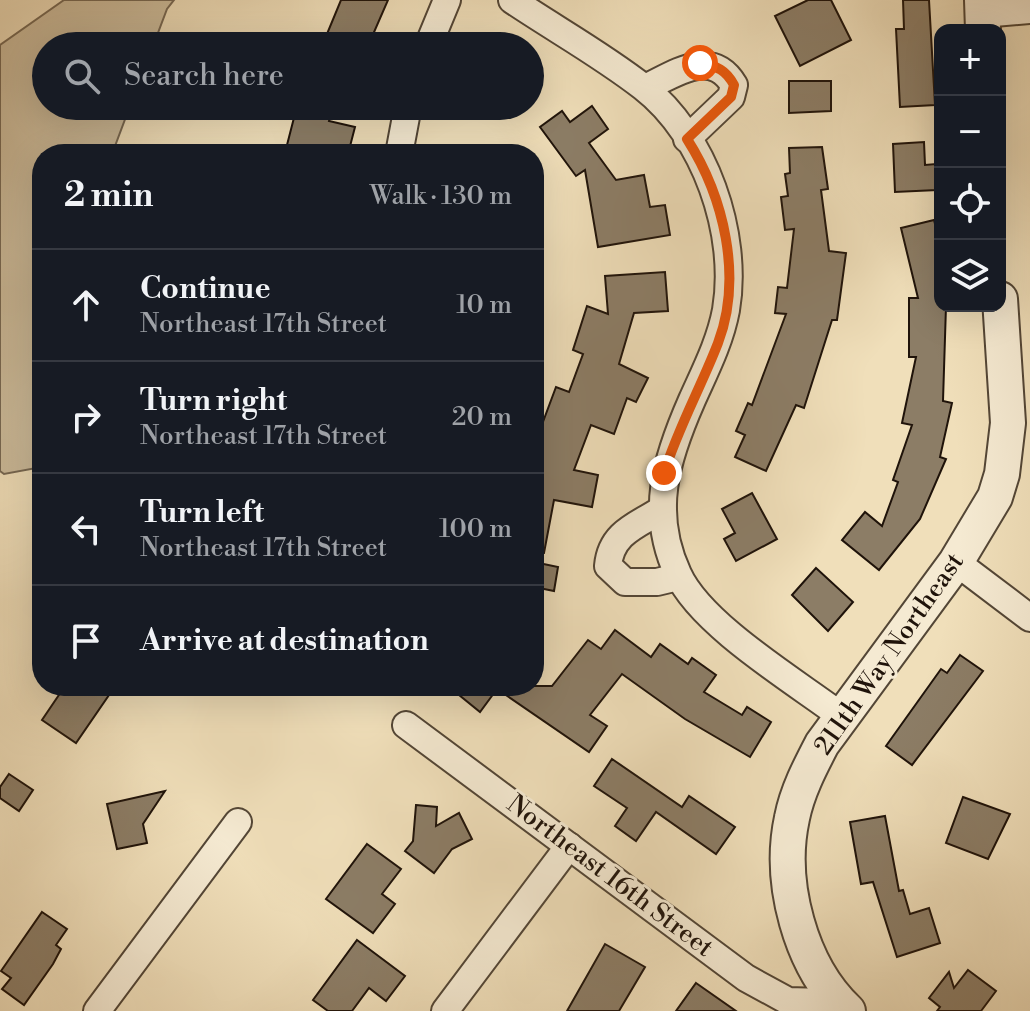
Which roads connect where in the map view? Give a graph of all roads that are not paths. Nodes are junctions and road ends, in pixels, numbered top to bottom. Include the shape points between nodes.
1 (447, 0) edge
2 (512, 0) edge
3 (1030, 10) edge
4 (982, 15) edge
5 (434, 32) edge
6 (645, 88) junction
7 (405, 120) edge
8 (687, 139) junction
9 (401, 144) edge
10 (1001, 312) edge
11 (663, 509) junction
12 (956, 562) junction
13 (678, 577) junction
14 (1030, 618) edge
15 (841, 716) junction
16 (406, 725) dead end
17 (238, 822) dead end
18 (569, 846) junction
19 (832, 1004) edge
20 (97, 1011) edge
21 (445, 1011) edge

1 - 5 street
2 - 6 street
3 - 4 street
6 - 8 street
6 - 8 street via 700,63 728,74 734,85 731,97
7 - 9 street
8 - 11 street via 701,161 721,218 730,266 719,341 675,439 664,473
10 - 12 street, 211th Way Northeast via 1008,423 1002,474 986,515
11 - 13 street
11 - 13 street via 617,538 608,566 625,582
12 - 14 street
12 - 15 street, 211th Way Northeast
13 - 15 street via 731,634
15 - 19 street, 211th Way Northeast via 805,777 792,818 788,864 802,937
16 - 18 street, Northeast 16th Street
17 - 20 street
18 - 19 street, Northeast 16th Street via 775,997
18 - 21 street

